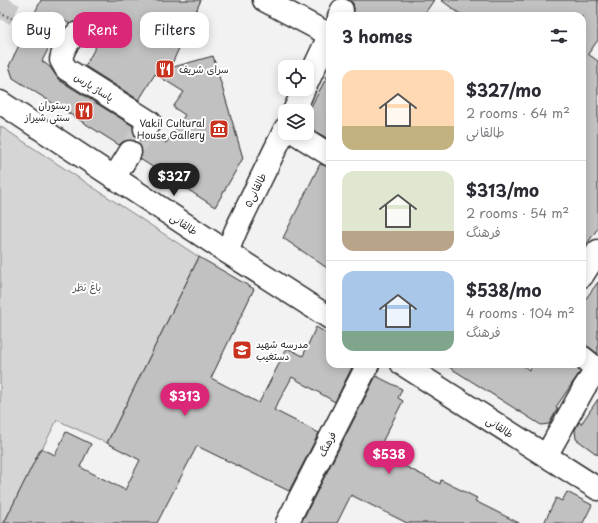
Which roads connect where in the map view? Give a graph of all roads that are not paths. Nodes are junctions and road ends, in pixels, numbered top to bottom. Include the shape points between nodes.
1 (264, 0) edge
2 (326, 33) edge
3 (73, 37) edge
4 (326, 43) edge
5 (314, 68) edge
6 (0, 102) edge
7 (144, 129) dead end
8 (280, 140) edge
9 (306, 140) edge
10 (130, 152) tunnel mouth
11 (326, 152) edge
12 (114, 178) junction
13 (598, 251) edge
14 (227, 252) junction
15 (586, 270) edge
16 (326, 315) edge
17 (592, 365) edge
18 (366, 368) edge
19 (408, 368) edge
20 (546, 456) junction
21 (598, 489) edge
22 (287, 523) edge

1 - 2 street
3 - 7 street, پاساژ پارس via 63,50 61,60 66,69 150,122
4 - 5 street
6 - 12 street, طالقانی
8 - 14 street, طالقانی۵
9 - 11 street
10 - 12 street
12 - 14 street, طالقانی
13 - 15 street
14 - 16 street, طالقانی
17 - 20 street via 584,388
18 - 22 street, فرهنگ
19 - 20 street, طالقانی
20 - 21 street, طالقانی

